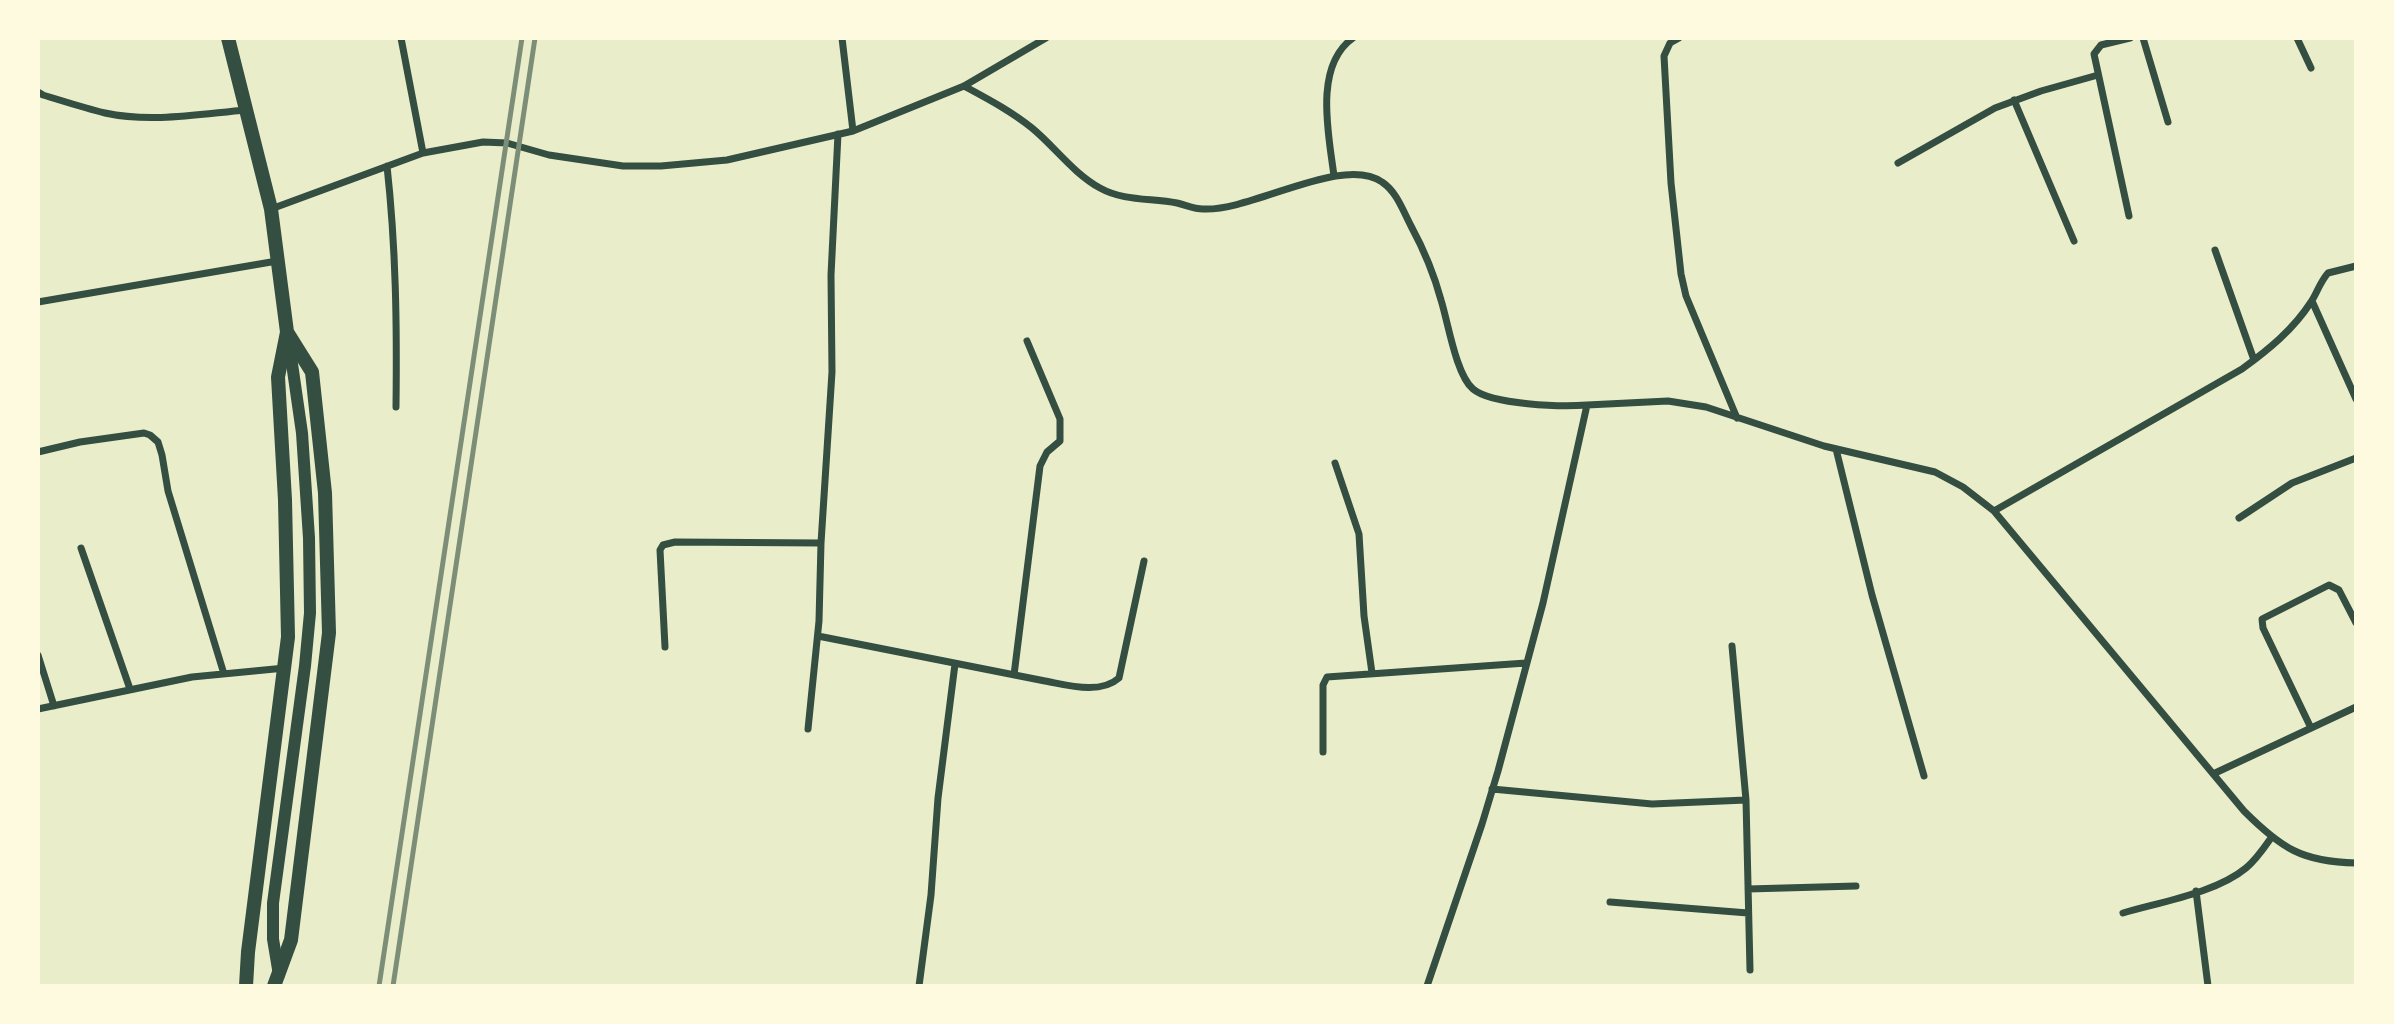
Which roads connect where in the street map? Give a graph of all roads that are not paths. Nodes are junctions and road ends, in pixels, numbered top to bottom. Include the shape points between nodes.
1 (228, 38) edge
2 (401, 38) edge
3 (842, 38) edge
4 (1353, 38) edge
5 (1679, 38) edge
6 (2130, 38) edge
7 (2143, 38) edge
8 (2297, 38) edge
9 (1043, 39) edge
10 (2311, 68) dead end
11 (2098, 75) junction
12 (964, 86) junction
13 (38, 92) edge
14 (2014, 100) junction
15 (246, 110) junction
16 (2168, 122) dead end
17 (853, 131) junction
18 (838, 134) junction
19 (423, 153) junction
20 (1898, 163) dead end
21 (387, 166) junction
22 (1334, 176) junction
23 (271, 209) junction
24 (2129, 216) dead end
25 (2074, 241) dead end
26 (2215, 250) dead end
27 (277, 261) junction
28 (2356, 266) edge
29 (2312, 301) junction
30 (38, 302) edge
31 (287, 332) junction
32 (1027, 341) dead end
33 (2254, 360) junction
34 (2356, 399) edge
35 (1587, 405) junction
36 (396, 407) dead end
37 (1737, 418) junction
38 (1836, 449) junction
39 (38, 452) edge
40 (2356, 457) edge
41 (1335, 463) dead end
42 (1994, 511) junction
43 (2239, 518) dead end
44 (821, 543) junction
45 (81, 548) dead end
46 (1144, 561) dead end
47 (2356, 622) edge
48 (818, 636) junction
49 (1732, 646) dead end
50 (665, 647) dead end
51 (38, 655) edge
52 (1526, 663) junction
53 (955, 664) junction
54 (286, 668) junction
55 (1372, 673) junction
56 (224, 674) junction
57 (1014, 675) junction
58 (130, 689) junction
59 (54, 706) junction
60 (2356, 707) edge
61 (38, 709) edge
62 (2311, 728) junction
63 (808, 729) dead end
64 (1322, 752) dead end
65 (2213, 774) junction
66 (1924, 776) dead end
67 (1492, 789) junction
68 (1746, 800) junction
69 (2271, 838) junction
70 (2356, 863) edge
71 (1856, 886) dead end
72 (1748, 889) junction
73 (2196, 891) junction
74 (1610, 902) dead end
75 (1748, 914) junction
76 (2123, 914) dead end
77 (1750, 970) dead end
78 (246, 985) edge
79 (274, 985) edge
80 (281, 985) edge
81 (919, 985) edge
82 (1427, 985) edge
83 (2208, 985) edge

1 - 15 main road
2 - 19 street
3 - 17 street
4 - 22 street via 1335,57 1328,82
5 - 37 street via 1670,43 1664,56 1681,274
6 - 11 street via 2095,50
7 - 16 street
8 - 10 street
9 - 12 street
11 - 14 street
11 - 24 street
12 - 17 street
12 - 22 street via 1000,105 1085,178 1115,195 1225,209
13 - 15 street via 107,113 140,116
14 - 20 street
14 - 25 street
15 - 23 main road
17 - 18 street
18 - 19 street via 727,160 661,166 624,166 549,155 507,143 483,142
18 - 44 street via 832,372
19 - 21 street
21 - 23 street
21 - 36 street via 397,281
22 - 35 street via 1362,174 1382,182 1395,194 1424,250 1459,364 1472,388 1511,401
23 - 27 main road
26 - 33 street
27 - 30 street
27 - 31 main road
28 - 29 street via 2328,273
29 - 33 street via 2274,346
29 - 34 street
31 - 54 main road via 278,377 289,592
31 - 79 main road via 312,372 325,493 328,633 291,940
31 - 80 street via 302,433 310,613 273,903
32 - 57 street via 1060,419 1061,434 1040,466
33 - 42 street
35 - 37 street via 1668,401
35 - 52 street
37 - 38 street
38 - 42 street via 1935,472
38 - 66 street
39 - 56 street via 144,433 158,442 168,491
40 - 43 street via 2292,484
41 - 55 street via 1359,534 1363,616
42 - 65 street
44 - 48 street
44 - 50 street via 663,545
45 - 58 street
46 - 57 street via 1125,657 1113,684 1079,687
47 - 62 street via 2339,590 2329,585 2262,619
48 - 53 street
48 - 63 street
49 - 68 street
51 - 59 street
52 - 55 street
52 - 67 street
53 - 57 street
53 - 81 street
54 - 56 street
54 - 78 main road
55 - 64 street via 1334,675 1324,680
56 - 58 street
58 - 59 street
59 - 61 street
60 - 62 street
62 - 65 street
65 - 69 street
67 - 68 street via 1652,804
67 - 82 street
68 - 72 street
69 - 70 street via 2290,850 2328,862
69 - 73 street via 2246,868
71 - 72 street
72 - 75 street
73 - 76 street
73 - 83 street
74 - 75 street
75 - 77 street

